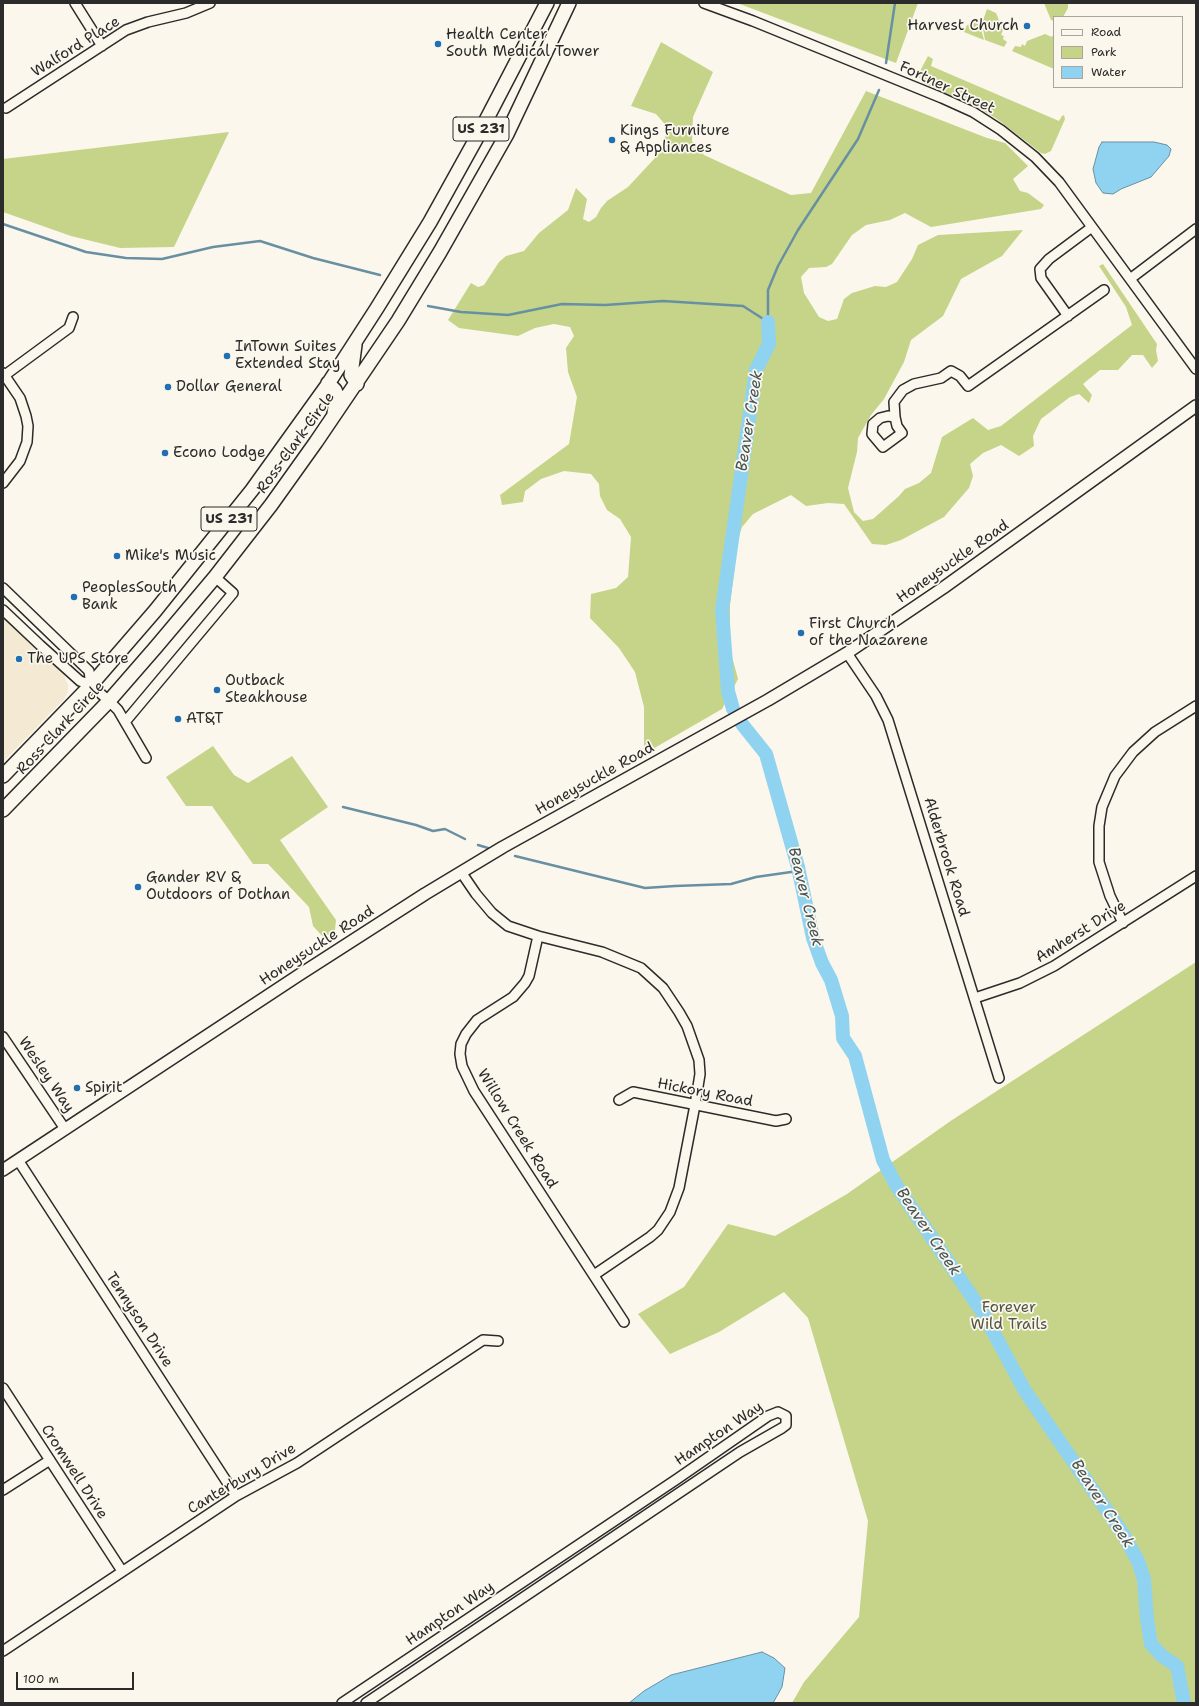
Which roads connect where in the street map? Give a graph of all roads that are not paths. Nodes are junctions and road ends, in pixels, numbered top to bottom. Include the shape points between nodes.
1 (74, 3) edge
2 (210, 3) edge
3 (547, 3) edge
4 (569, 3) edge
5 (576, 3) edge
6 (704, 3) edge
7 (563, 16) junction
8 (102, 46) junction
9 (6, 108) dead end
10 (1092, 227) junction
11 (1196, 229) edge
12 (1130, 279) junction
13 (1104, 290) dead end
14 (1068, 316) junction
15 (73, 317) dead end
16 (355, 343) junction
17 (1196, 369) edge
18 (4, 374) edge
19 (328, 383) junction
20 (357, 384) junction
21 (1196, 406) edge
22 (334, 417) junction
23 (895, 417) dead end
24 (3, 483) edge
25 (215, 577) junction
26 (3, 588) edge
27 (3, 610) edge
28 (847, 652) junction
29 (91, 685) junction
30 (110, 701) junction
31 (1196, 706) edge
32 (125, 722) junction
33 (146, 758) dead end
34 (3, 776) edge
35 (3, 810) edge
36 (461, 872) junction
37 (1196, 876) edge
38 (1123, 922) junction
39 (538, 936) junction
40 (975, 998) junction
41 (3, 1037) edge
42 (999, 1078) dead end
43 (619, 1100) dead end
44 (695, 1105) junction
45 (786, 1119) dead end
46 (65, 1129) junction
47 (18, 1160) junction
48 (3, 1170) edge
49 (594, 1275) junction
50 (624, 1322) dead end
51 (498, 1341) dead end
52 (3, 1388) edge
53 (50, 1460) junction
54 (3, 1490) edge
55 (236, 1496) junction
56 (122, 1571) junction
57 (3, 1651) edge
58 (342, 1703) edge
59 (366, 1703) edge

1 - 8 street
2 - 8 street, Walford Place via 186,13 136,26
3 - 16 highway, Ross Clark Circle / US 231 via 430,222
4 - 7 highway, Ross Clark Circle / US 231
5 - 7 highway
6 - 10 street, Fortner Street via 942,98 988,121 1046,168
7 - 20 highway, Ross Clark Circle / US 231 via 513,122 482,178 426,276
8 - 9 street, Walford Place
10 - 12 street, Fortner Street
10 - 14 street via 1040,268 1041,278
11 - 12 street
12 - 17 street, Fortner Street
13 - 14 street
14 - 23 street via 968,386 960,376 951,371 941,378 914,384 903,390 894,402
15 - 18 street via 69,328
16 - 19 highway, Ross Clark Circle / US 231
16 - 20 highway via 351,375
18 - 24 street via 24,407 28,426 27,442 20,460
19 - 22 highway via 337,395
19 - 29 highway, Ross Clark Circle / US 231 via 280,452 215,537
20 - 22 highway, Ross Clark Circle / US 231
21 - 28 main road, Honeysuckle Road via 943,588
22 - 25 highway, Ross Clark Circle / US 231
25 - 30 highway, Ross Clark Circle / US 231
25 - 32 street via 234,594
26 - 29 street via 89,671
27 - 29 street via 80,681
28 - 36 main road, Honeysuckle Road via 768,700
28 - 40 street, Alderbrook Road via 876,696 888,720
29 - 30 street
29 - 34 highway, Ross Clark Circle / US 231
30 - 32 street
30 - 35 highway, Ross Clark Circle / US 231
31 - 38 street via 1155,732 1133,752 1115,776 1102,807 1099,862 1110,896
32 - 33 street
36 - 39 street via 476,894 500,920
36 - 46 main road, Honeysuckle Road via 299,974
37 - 38 street, Amherst Drive
38 - 40 street, Amherst Drive via 1037,975 1003,990
39 - 44 street via 623,959 641,968 663,988 684,1021 699,1060 700,1074
39 - 49 street, Willow Creek Road via 525,983 513,997 477,1020 461,1044 460,1054 466,1077 474,1091
40 - 42 street, Alderbrook Road
41 - 46 street, Wesley Way
43 - 44 street, Hickory Road via 633,1092
44 - 45 street, Hickory Road via 776,1121
44 - 49 street via 679,1188 665,1221 650,1237
46 - 47 main road, Honeysuckle Road
47 - 48 main road, Honeysuckle Road
47 - 55 street, Tennyson Drive
49 - 50 street, Willow Creek Road
51 - 55 street, Canterbury Drive via 483,1340 301,1461
52 - 53 street, Cromwell Drive
53 - 54 street
53 - 56 street, Cromwell Drive
55 - 56 street, Canterbury Drive
56 - 57 street, Canterbury Drive
58 - 59 street, Hampton Way via 768,1416 778,1412 786,1416 786,1425 782,1428 736,1455

